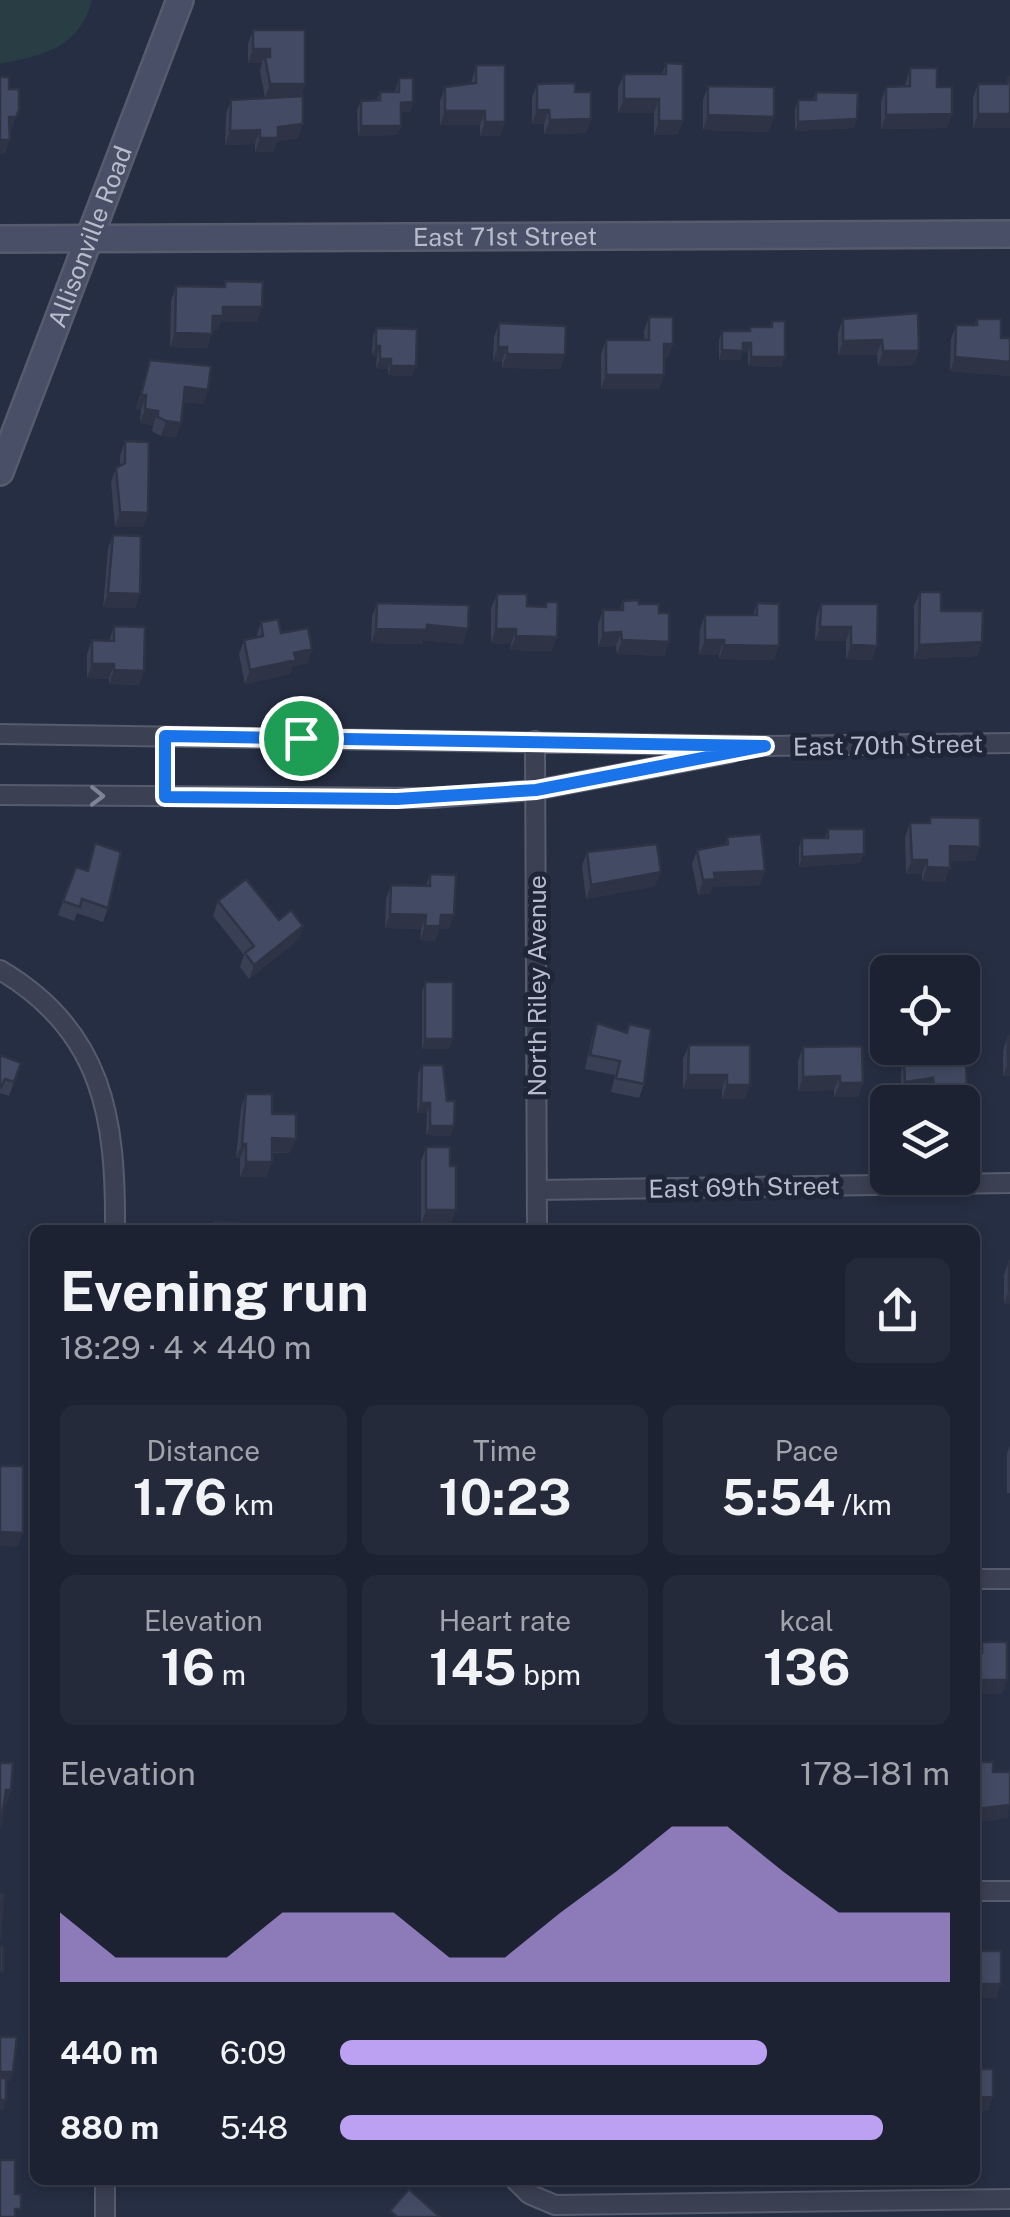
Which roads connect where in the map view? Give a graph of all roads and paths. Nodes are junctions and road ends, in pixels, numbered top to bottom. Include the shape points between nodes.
1 (180, 0) edge
2 (1010, 234) edge
3 (0, 239) edge
4 (90, 240) junction
5 (0, 472) edge
6 (0, 734) edge
7 (165, 736) junction
8 (535, 741) junction
9 (1010, 743) edge
10 (765, 746) junction
11 (536, 790) junction
12 (0, 795) edge
13 (165, 797) junction
14 (0, 970) edge
15 (1010, 1183) edge
16 (537, 1190) junction
17 (114, 1225) edge
18 (538, 1225) edge
19 (980, 1579) edge
20 (1010, 1579) edge
21 (980, 1891) edge
22 (1010, 1891) edge
23 (105, 2185) edge
24 (520, 2185) edge
25 (1010, 2199) edge
26 (845, 2209) edge
27 (105, 2217) edge

1 - 4 main road, Allisonville Road
2 - 4 main road, East 71st Street
3 - 4 main road, East 71st Street
4 - 5 main road, Allisonville Road
6 - 7 street, East 70th Street
7 - 8 street, East 70th Street
7 - 13 lane
8 - 10 street, East 70th Street
8 - 11 street, North Riley Avenue
9 - 10 street, East 70th Street
10 - 11 street, East 70th Street
11 - 13 street, East 70th Street via 397,799
11 - 16 street, North Riley Avenue
12 -> 13 street, East 70th Street
14 - 17 street via 54,1013 94,1073 114,1141
15 - 16 street, East 69th Street
16 - 18 street, North Riley Avenue
19 - 20 street
21 - 22 street
23 - 27 street
24 - 26 street via 555,2206
25 - 26 street

